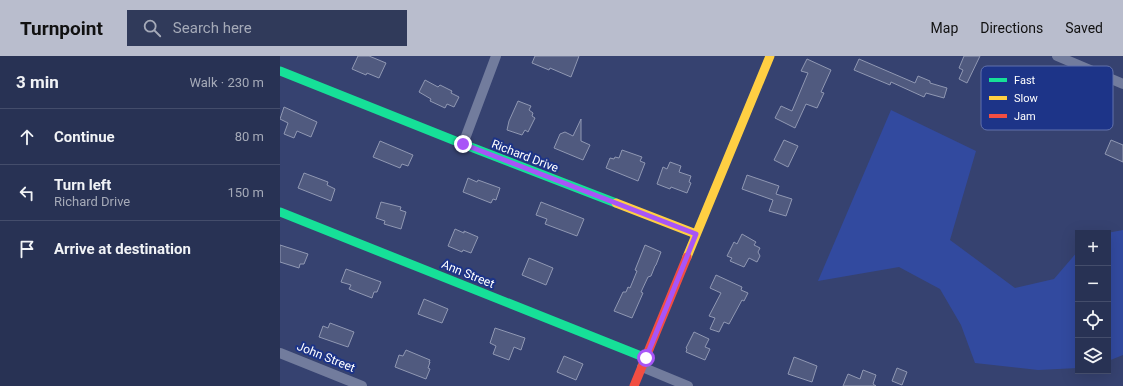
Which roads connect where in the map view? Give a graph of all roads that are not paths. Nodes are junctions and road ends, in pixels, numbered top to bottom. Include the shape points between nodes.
1 (496, 56) edge
2 (770, 56) edge
3 (1057, 56) edge
4 (1081, 66) edge
5 (280, 71) edge
6 (1113, 80) edge
7 (1123, 84) edge
8 (463, 144) junction
9 (280, 212) edge
10 (696, 234) junction
11 (280, 353) edge
12 (644, 363) junction
13 (362, 386) edge
14 (634, 386) edge
15 (688, 386) edge

1 - 8 street
2 - 10 street
3 - 4 street
5 - 8 street, Richard Drive
6 - 7 street
8 - 10 street, Richard Drive
9 - 12 street, Ann Street
10 - 12 street
11 - 13 street, John Street
12 - 14 street
12 - 15 street

